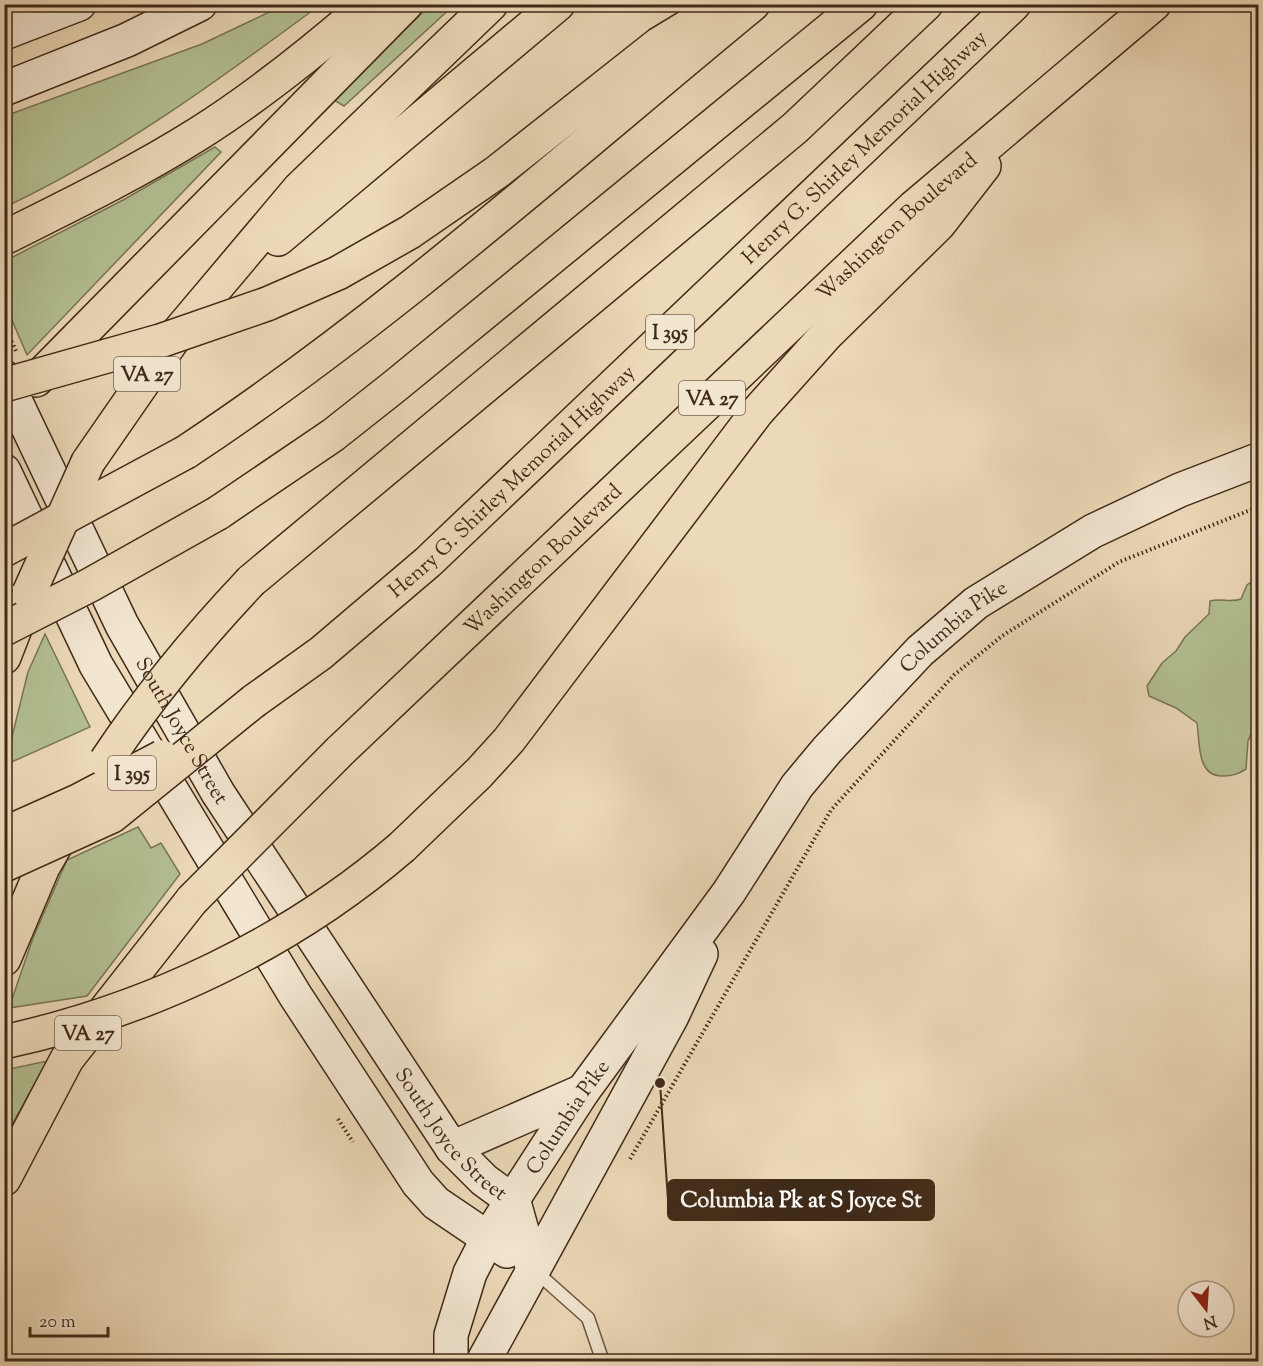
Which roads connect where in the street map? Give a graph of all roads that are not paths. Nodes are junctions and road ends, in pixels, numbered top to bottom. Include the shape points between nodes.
1 (80, 4) edge
2 (200, 4) edge
3 (368, 4) edge
4 (406, 4) edge
5 (491, 4) edge
6 (558, 4) edge
7 (725, 4) edge
8 (753, 4) edge
9 (861, 4) edge
10 (926, 4) edge
11 (1014, 4) edge
12 (1137, 4) edge
13 (1154, 4) edge
14 (4, 33) edge
15 (1097, 52) junction
16 (4, 89) edge
17 (1022, 118) junction
18 (4, 238) edge
19 (214, 291) junction
20 (15, 381) edge
21 (4, 410) edge
22 (1258, 460) edge
23 (4, 471) edge
24 (4, 550) edge
25 (4, 629) edge
26 (4, 657) edge
27 (254, 701) junction
28 (4, 834) edge
29 (4, 865) edge
30 (729, 892) junction
31 (4, 959) edge
32 (4, 1042) edge
33 (583, 1091) junction
34 (452, 1148) junction
35 (4, 1179) edge
36 (513, 1202) junction
37 (488, 1238) junction
38 (533, 1270) junction
39 (451, 1362) edge
40 (483, 1362) edge
41 (603, 1362) edge

1 - 14 main road
2 - 16 main road via 127,40
3 - 18 highway via 287,70 198,134 108,186
4 - 20 highway
5 - 19 highway via 299,189
6 - 19 highway, VA 27
7 - 20 highway, bridge via 659,44 497,172 410,232 338,273 267,304 160,341
8 - 24 highway, bridge via 366,323 248,411 186,452
9 - 25 highway, bridge via 333,435 218,513
10 - 31 highway, bridge via 795,128 251,581 190,648 106,761 44,867
11 - 27 highway, Henry G. Shirley Memorial Highway / I 395 via 483,511 375,609
12 - 15 highway
13 - 15 highway, Washington Boulevard / VA 27
15 - 17 highway, Washington Boulevard / VA 27
17 - 32 highway, bridge via 939,224 825,335 757,412 509,740 402,847 330,903 235,959 123,1009
17 - 35 highway, Washington Boulevard / VA 27, bridge via 914,207 340,751 192,900 67,1059
19 - 26 highway, VA 27, bridge via 176,335 88,462
20 - 21 highway
20 - 34 main road, South Joyce Street via 122,626 218,793
22 - 30 main road, Columbia Pike via 1180,490 1093,531 976,603 920,651 827,750 797,786
23 - 37 main road, South Joyce Street via 96,665 295,995 418,1183 436,1203
27 - 28 highway, Henry G. Shirley Memorial Highway / I 395, bridge via 141,769
27 - 29 highway, bridge via 112,816
30 - 33 main road, Columbia Pike
30 - 38 main road, Columbia Pike via 672,1016
33 - 34 main road
33 - 36 main road, Columbia Pike
34 - 36 main road, South Joyce Street
36 - 37 main road, Columbia Pike
36 - 38 main road, South Joyce Street
37 - 38 main road, South Joyce Street
37 - 39 main road, Columbia Pike via 466,1283 451,1335
38 - 40 main road, Columbia Pike
38 - 41 lane via 588,1318

